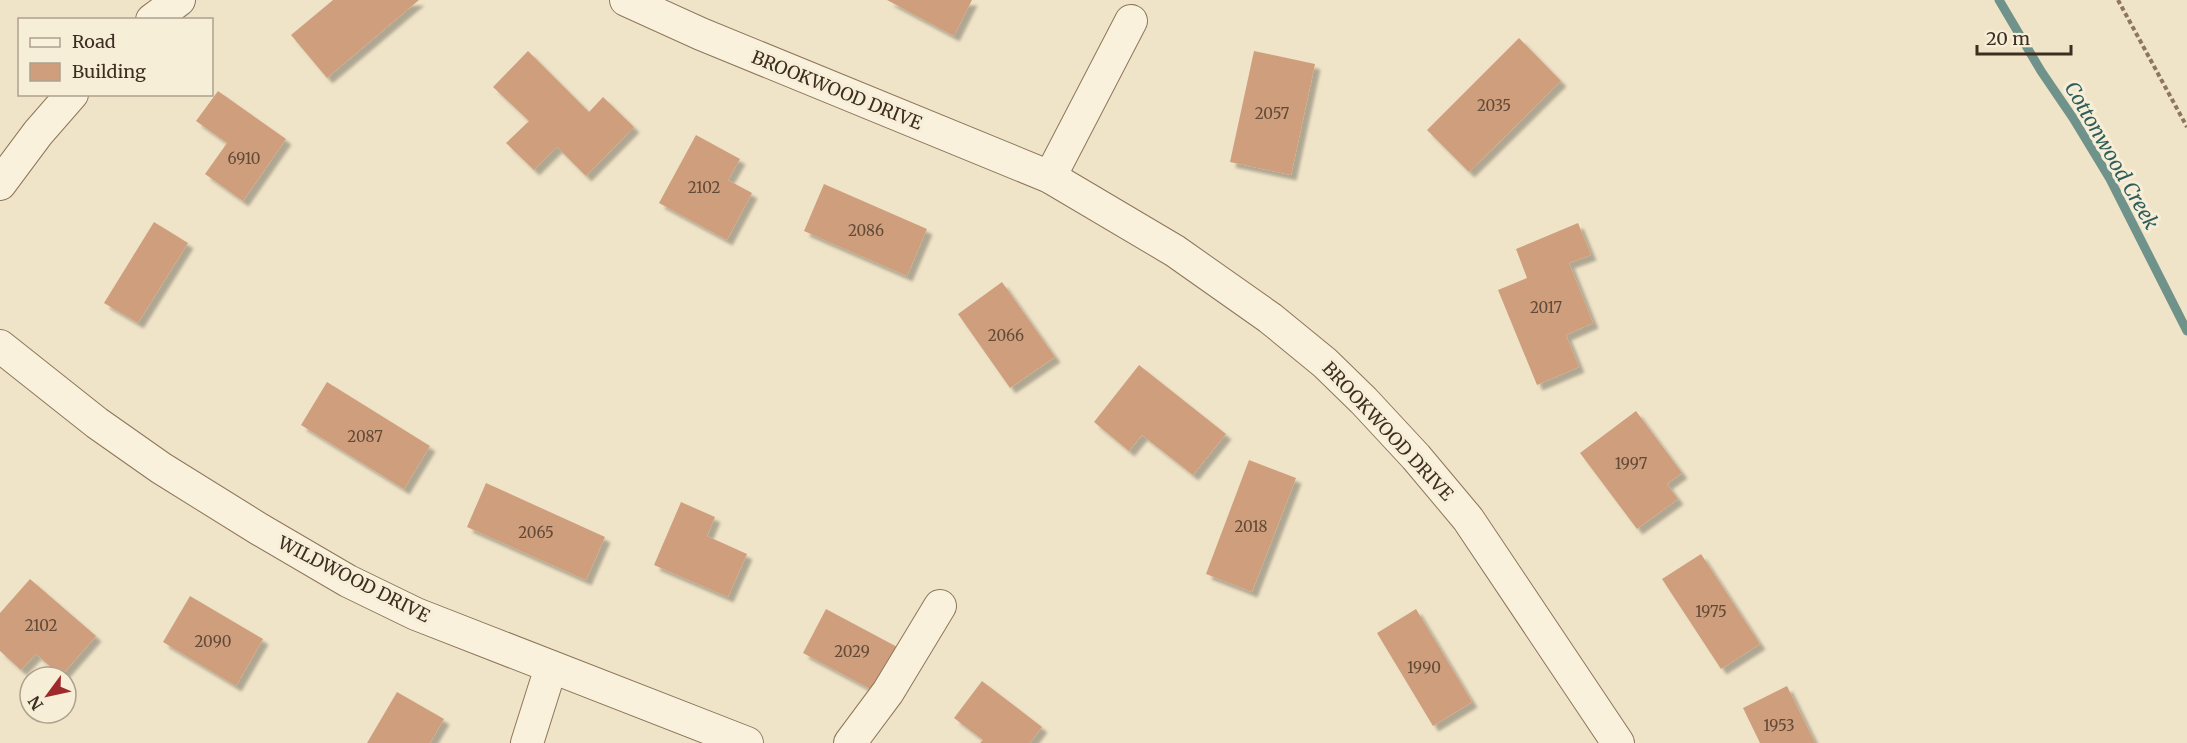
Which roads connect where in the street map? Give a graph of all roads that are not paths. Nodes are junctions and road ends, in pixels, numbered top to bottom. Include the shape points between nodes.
1 (179, 0) edge
2 (626, 0) edge
3 (155, 18) edge
4 (1131, 21) dead end
5 (70, 96) edge
6 (1050, 177) junction
7 (0, 184) edge
8 (0, 346) edge
9 (940, 606) dead end
10 (551, 667) junction
11 (527, 743) edge
12 (747, 743) edge
13 (850, 743) edge
14 (1618, 743) edge

1 - 3 street
2 - 6 street, BROOKWOOD DRIVE
4 - 6 street
5 - 7 street
6 - 14 street, BROOKWOOD DRIVE via 1175,251 1261,312 1325,363 1364,401 1468,519
8 - 10 street, WILDWOOD DRIVE via 160,468 259,530 417,614
9 - 13 street via 888,692
10 - 11 street
10 - 12 street, WILDWOOD DRIVE

